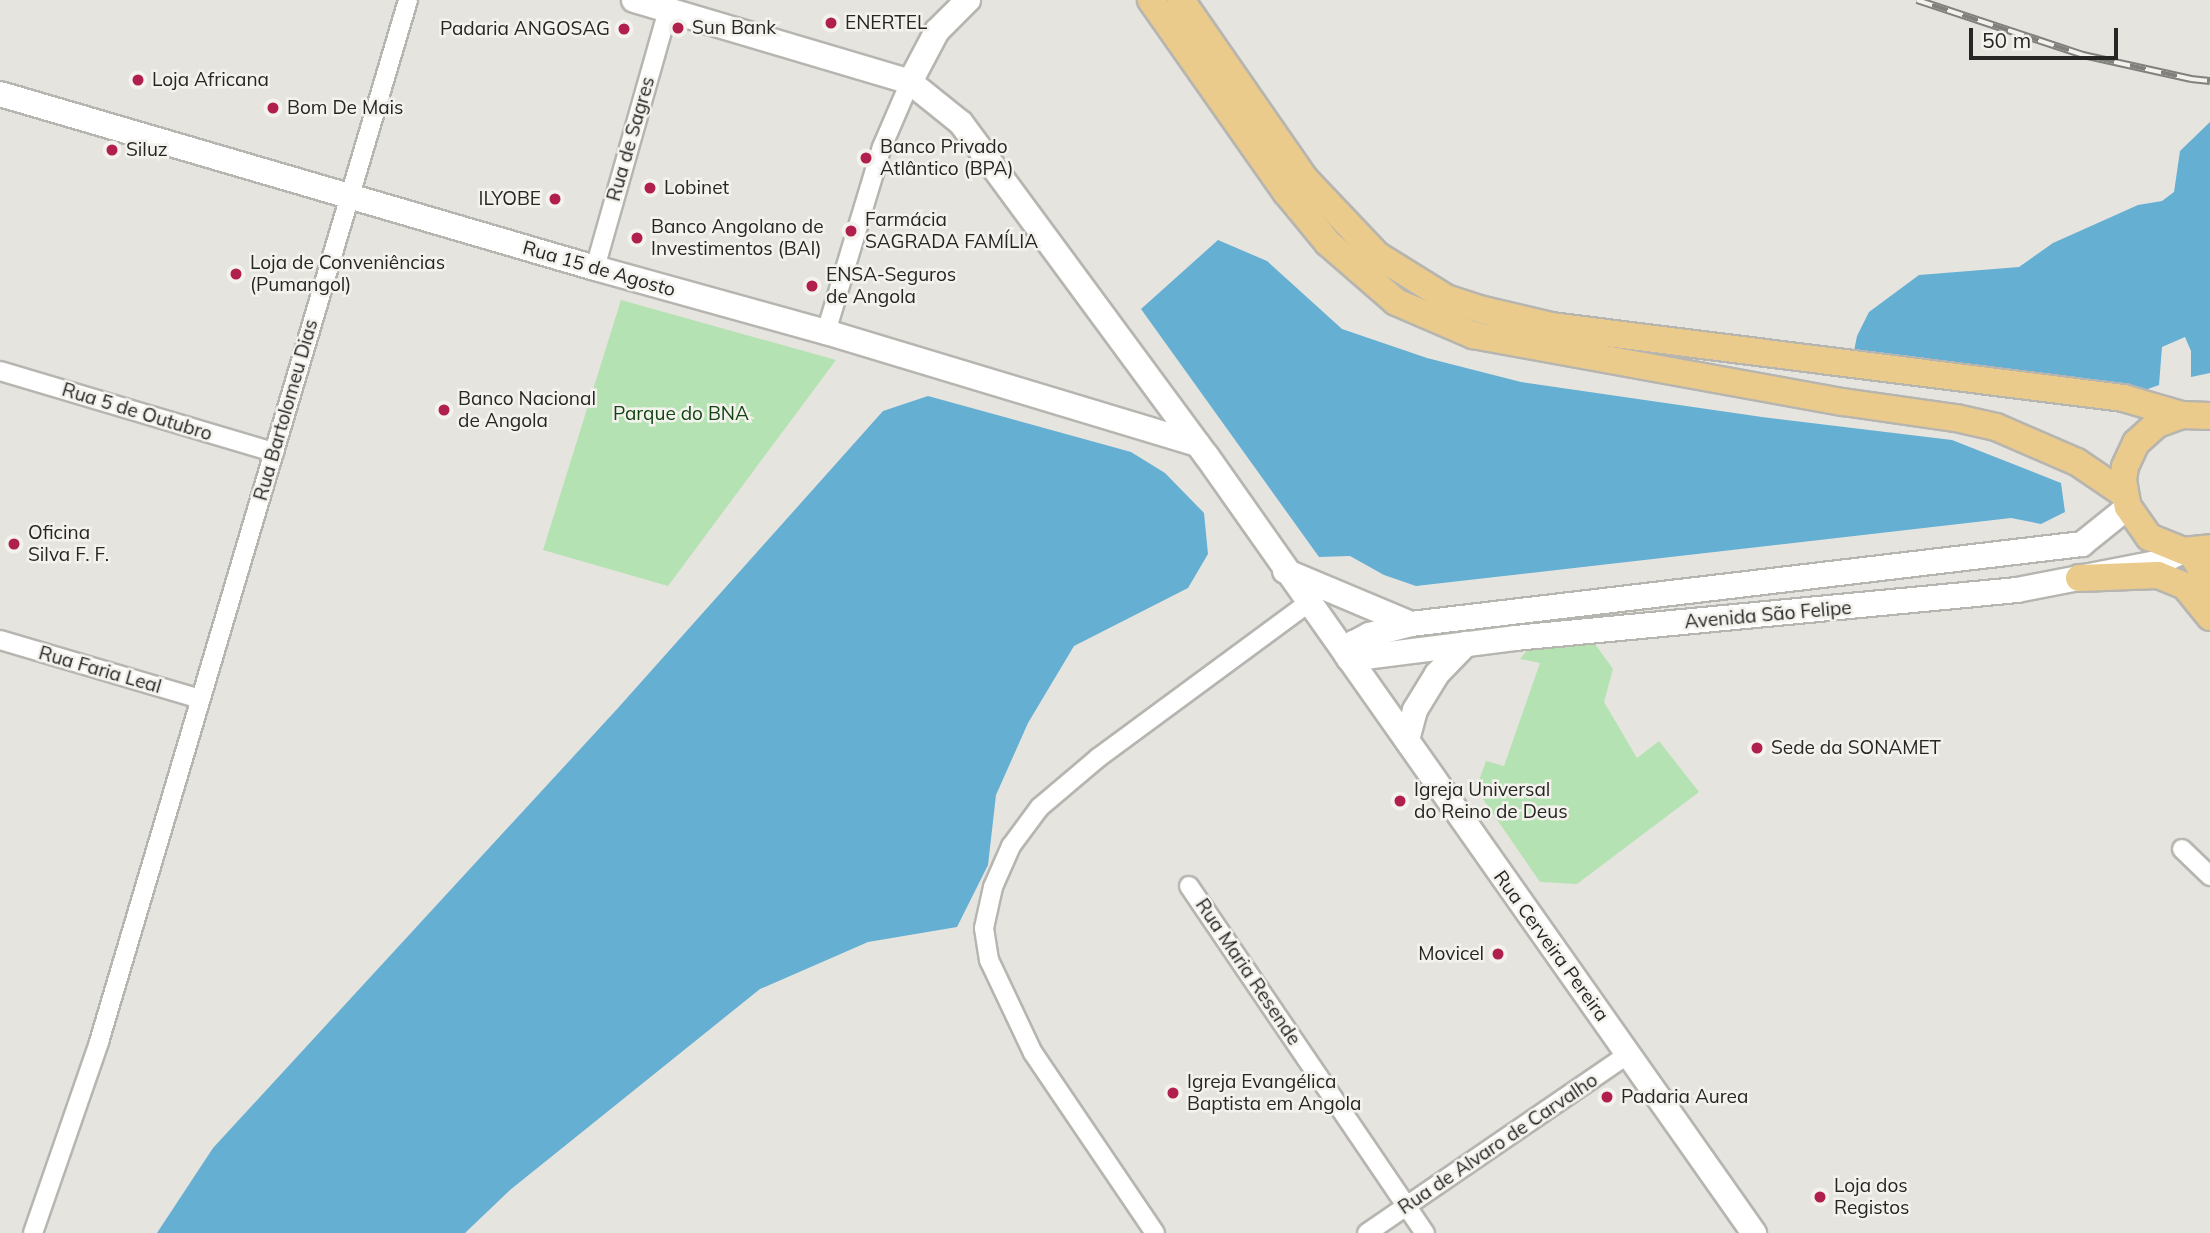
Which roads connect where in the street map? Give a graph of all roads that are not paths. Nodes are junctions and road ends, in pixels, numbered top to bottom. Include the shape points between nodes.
1 (408, 0) edge
2 (634, 0) edge
3 (949, 0) edge
4 (968, 0) edge
5 (1151, 0) edge
6 (1181, 0) edge
7 (668, 10) junction
8 (937, 31) junction
9 (910, 82) junction
10 (0, 94) edge
11 (349, 197) junction
12 (595, 268) junction
13 (826, 332) junction
14 (0, 371) edge
15 (2199, 414) edge
16 (1198, 444) junction
17 (274, 452) junction
18 (2126, 500) junction
19 (2194, 550) edge
20 (1282, 568) junction
21 (2079, 578) junction
22 (2210, 583) edge
23 (1308, 603) junction
24 (2210, 617) edge
25 (1411, 624) junction
26 (0, 640) edge
27 (1466, 644) junction
28 (1347, 656) junction
29 (201, 699) junction
30 (1407, 740) junction
31 (2182, 849) dead end
32 (2210, 876) edge
33 (1189, 886) dead end
34 (1628, 1054) junction
35 (1408, 1206) junction
36 (33, 1233) edge
37 (1155, 1233) edge
38 (1367, 1233) edge
39 (1425, 1233) edge
40 (1754, 1233) edge

1 - 11 street, Rua Bartolomeu Dias
2 - 7 street
3 - 8 street
4 - 8 street
5 - 18 main road via 1286,192 1328,243 1395,302 1473,335 1996,428 2077,462
6 - 15 main road via 1305,179 1370,248 1446,298 1551,326 2123,398
7 - 9 street
7 - 12 street, Rua de Sagres
8 - 9 street
9 - 13 street via 882,147
9 - 16 street, Rua Cerveira Pereira via 961,123
10 - 11 street, Rua 15 de Agosto
11 - 12 street, Rua 15 de Agosto
11 - 17 street, Rua Bartolomeu Dias
12 - 13 street, Rua 15 de Agosto
13 - 16 street, Rua 15 de Agosto
14 - 17 street, Rua 5 de Outubro
15 - 18 main road via 2157,424 2136,443 2125,467
16 - 20 street, Rua Cerveira Pereira
17 - 29 street, Rua Bartolomeu Dias
18 - 19 main road via 2149,537
18 - 25 street, Avenida São Felipe via 2081,544
19 - 21 street, Avenida São Felipe via 2161,562
19 - 22 main road
20 - 23 street, Rua Cerveira Pereira
20 - 25 street
21 - 24 main road via 2158,575 2185,586
21 - 27 street, Avenida São Felipe via 2003,591
23 - 28 street, Rua Cerveira Pereira
23 - 37 street via 1098,758 1040,807 1011,846 993,887 984,928 989,960 1033,1053
25 - 28 street, Avenida São Felipe via 1369,635 1354,643
26 - 29 street, Rua Faria Leal
27 - 28 street, Avenida São Felipe
27 - 30 street via 1437,674 1415,710
28 - 30 street, Rua Cerveira Pereira
29 - 36 street, Rua Bartolomeu Dias via 99,1042
30 - 34 street, Rua Cerveira Pereira
31 - 32 street
33 - 35 street, Rua Maria Resende
34 - 35 street, Rua de Alvaro de Carvalho
34 - 40 street, Rua Cerveira Pereira
35 - 38 street, Rua de Alvaro de Carvalho
35 - 39 street, Rua Maria Resende

